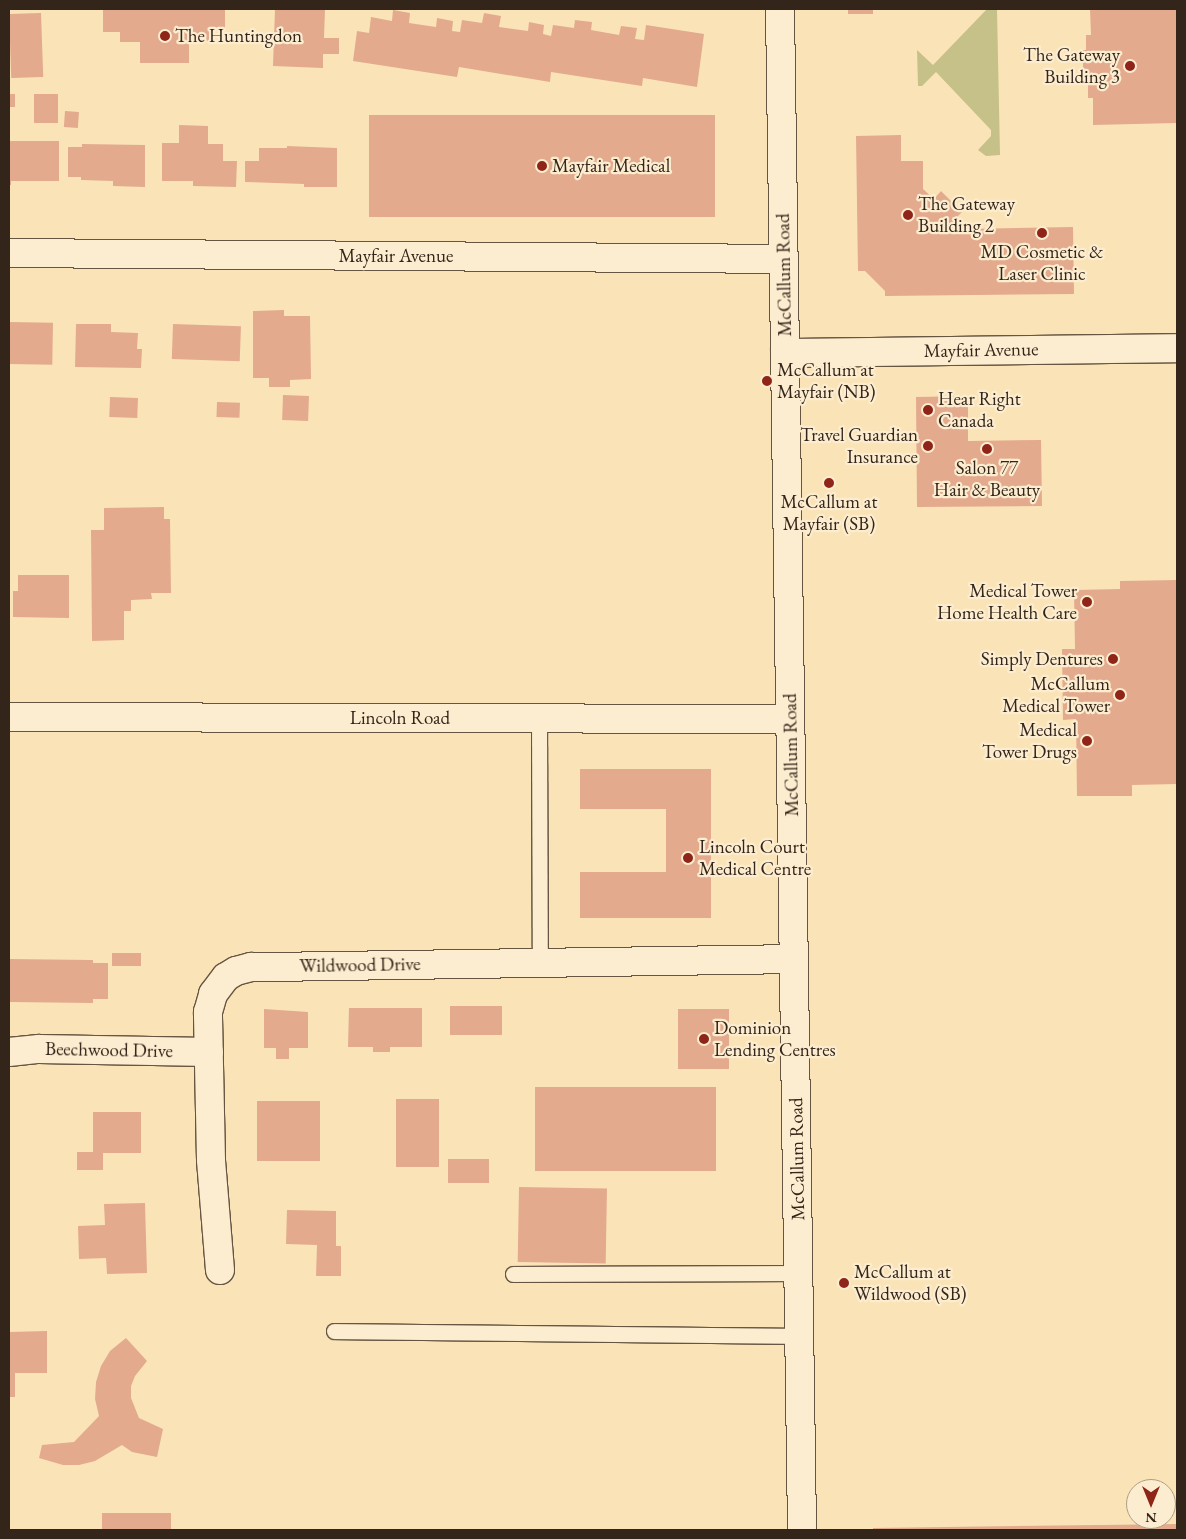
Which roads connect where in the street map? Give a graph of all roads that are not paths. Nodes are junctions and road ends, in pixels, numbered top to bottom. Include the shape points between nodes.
1 (780, 9) edge
2 (9, 254) edge
3 (784, 259) junction
4 (1177, 348) edge
5 (785, 353) junction
6 (9, 717) edge
7 (540, 718) junction
8 (790, 719) junction
9 (794, 959) junction
10 (540, 962) junction
11 (9, 1052) edge
12 (209, 1052) junction
13 (220, 1270) dead end
14 (513, 1274) dead end
15 (798, 1274) junction
16 (334, 1331) dead end
17 (799, 1336) junction
18 (802, 1530) edge

1 - 3 street, McCallum Road
2 - 3 street, Mayfair Avenue
3 - 5 street, McCallum Road
4 - 5 street, Mayfair Avenue
5 - 8 street, McCallum Road
6 - 7 street, Lincoln Road
7 - 8 street, Lincoln Road
7 - 10 lane
8 - 9 street, McCallum Road
9 - 10 street, Wildwood Drive
9 - 15 street, McCallum Road
10 - 12 street, Wildwood Drive via 244,969 226,977 213,994 208,1012
11 - 12 street, Beechwood Drive via 39,1048
12 - 13 street, Wildwood Drive via 211,1160
14 - 15 lane
15 - 17 street, McCallum Road
16 - 17 lane
17 - 18 street, McCallum Road

